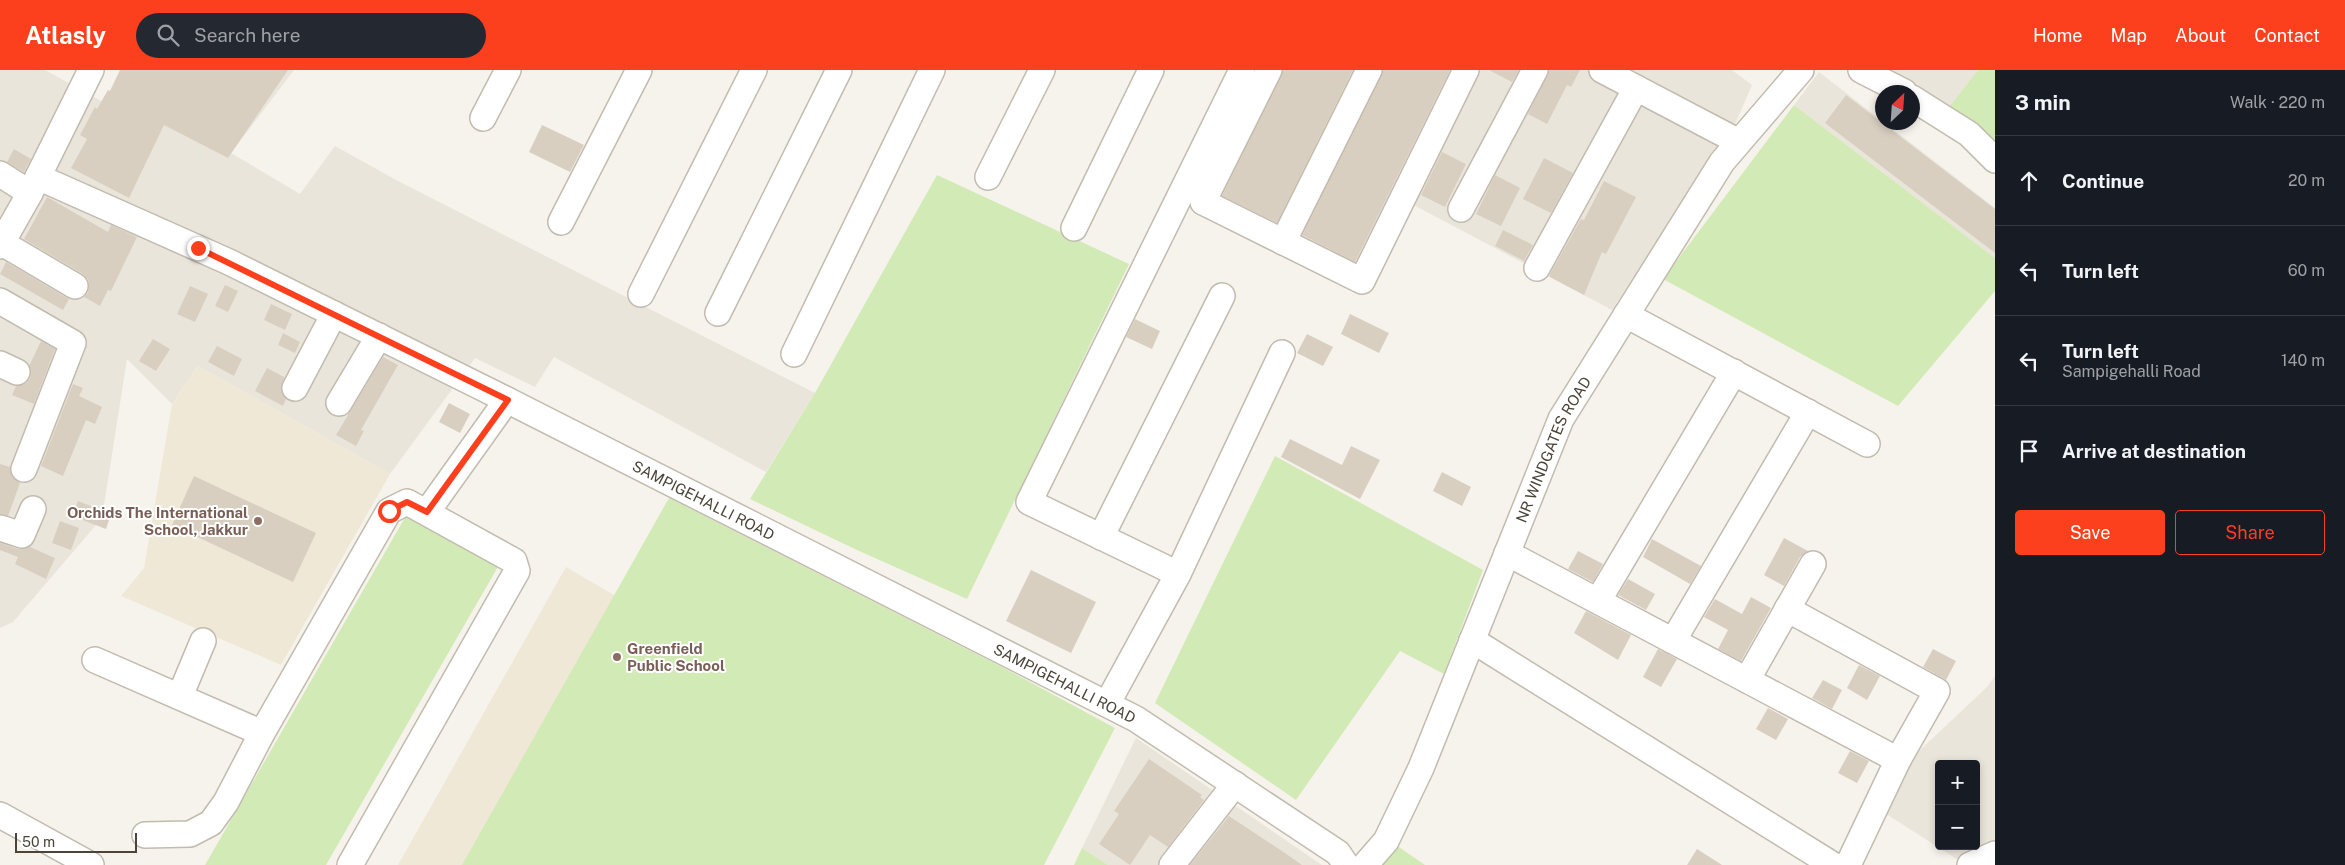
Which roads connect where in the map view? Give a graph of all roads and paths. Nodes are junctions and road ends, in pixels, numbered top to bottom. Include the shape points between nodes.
1 (90, 70) edge
2 (508, 70) edge
3 (639, 70) edge
4 (754, 70) edge
5 (839, 70) edge
6 (932, 70) edge
7 (1042, 70) edge
8 (1151, 70) edge
9 (1242, 70) edge
10 (1268, 70) edge
11 (1368, 70) edge
12 (1466, 70) edge
13 (1535, 70) edge
14 (1602, 70) edge
15 (1801, 70) edge
16 (1861, 70) edge
17 (1890, 85) edge
18 (1636, 88) junction
19 (1920, 103) edge
20 (483, 118) dead end
21 (1739, 142) junction
22 (1995, 160) edge
23 (0, 174) edge
24 (988, 177) dead end
25 (34, 185) junction
26 (1460, 210) dead end
27 (561, 222) dead end
28 (1074, 228) dead end
29 (1283, 242) junction
30 (1, 245) edge
31 (1537, 268) dead end
32 (75, 286) dead end
33 (641, 294) dead end
34 (1222, 296) dead end
35 (0, 301) edge
36 (718, 313) dead end
37 (334, 314) junction
38 (1626, 315) junction
39 (379, 336) junction
40 (1282, 353) dead end
41 (794, 354) dead end
42 (1734, 372) junction
43 (295, 388) dead end
44 (508, 400) junction
45 (339, 403) dead end
46 (1808, 412) junction
47 (1867, 444) dead end
48 (24, 469) dead end
49 (33, 509) dead end
50 (427, 512) junction
51 (0, 528) edge
52 (1101, 537) junction
53 (1507, 553) junction
54 (1813, 564) dead end
55 (1178, 574) junction
56 (1598, 601) junction
57 (1787, 609) junction
58 (1472, 640) junction
59 (203, 641) dead end
60 (1673, 641) junction
61 (95, 660) dead end
62 (1747, 680) junction
63 (180, 696) junction
64 (1107, 704) junction
65 (262, 733) junction
66 (1898, 760) junction
67 (1235, 784) junction
68 (1, 817) edge
69 (145, 835) dead end
70 (1995, 854) edge
71 (91, 865) edge
72 (350, 865) edge
73 (1172, 865) edge
74 (1346, 865) edge
75 (1365, 865) edge
76 (1834, 865) edge
77 (1848, 865) edge
78 (1970, 865) edge

1 - 25 street
2 - 20 street
3 - 27 street
4 - 33 street
5 - 36 street
6 - 41 street
7 - 24 street
8 - 28 street
9 - 52 street via 1029,502
10 - 29 street via 1203,202
11 - 29 street
12 - 29 street via 1362,281
13 - 26 street
14 - 18 street
15 - 21 street, NR WINDGATES ROAD
16 - 17 street
18 - 21 street
18 - 31 street
19 - 22 street via 1969,134
21 - 38 street, NR WINDGATES ROAD via 1722,162
23 - 25 street, SAMPIGEHALLI ROAD
25 - 30 street
25 - 37 street, SAMPIGEHALLI ROAD via 229,262
30 - 32 street
34 - 52 street
35 - 48 street via 74,343
37 - 39 street, SAMPIGEHALLI ROAD
37 - 43 street
38 - 42 street
38 - 53 street, NR WINDGATES ROAD via 1561,419
39 - 44 street, SAMPIGEHALLI ROAD
39 - 45 street
40 - 55 street
42 - 46 street
42 - 56 street
44 - 50 street
44 - 64 street, SAMPIGEHALLI ROAD
46 - 47 street
46 - 60 street
49 - 51 street via 22,535
50 - 65 street via 407,502 389,511
50 - 72 street via 514,561 517,572
52 - 55 street
53 - 56 street
53 - 58 street, NR WINDGATES ROAD
54 - 57 street
55 - 64 street
56 - 60 street
57 - 62 street
57 - 66 street via 1937,691
58 - 75 street, NR WINDGATES ROAD via 1386,842
58 - 76 street
59 - 63 street
60 - 62 street
61 - 63 street
62 - 66 street
63 - 65 street
64 - 67 street, SAMPIGEHALLI ROAD via 1136,719
65 - 69 street via 226,802 211,823 190,834
66 - 77 street
67 - 73 street
67 - 74 street, SAMPIGEHALLI ROAD via 1338,853
68 - 71 street
70 - 78 street

